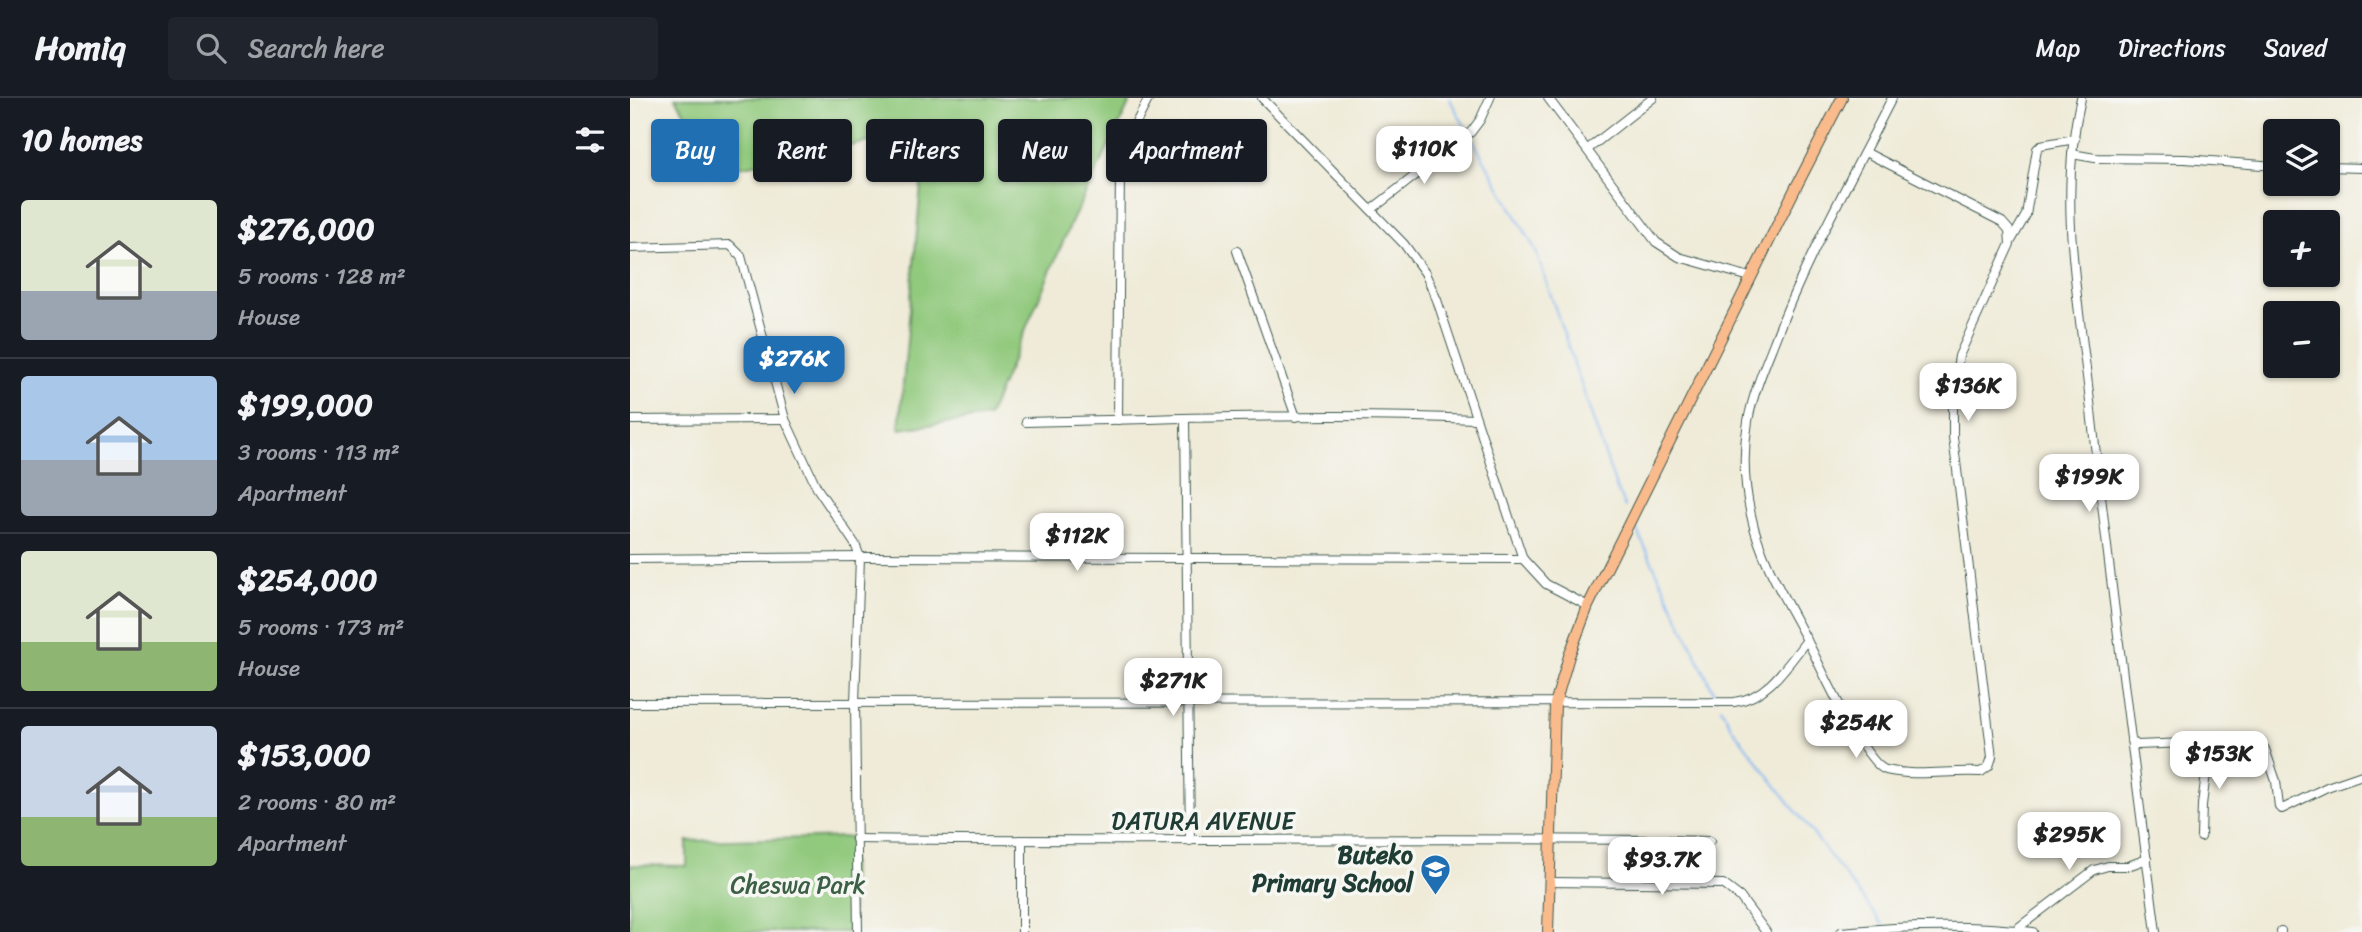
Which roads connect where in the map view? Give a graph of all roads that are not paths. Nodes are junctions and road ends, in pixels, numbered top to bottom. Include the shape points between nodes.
1 (1149, 98) edge
2 (1262, 98) edge
3 (1490, 98) edge
4 (1548, 98) edge
5 (1653, 98) edge
6 (1842, 98) edge
7 (1892, 98) edge
8 (2081, 98) edge
9 (2075, 139) junction
10 (1587, 149) junction
11 (1865, 152) junction
12 (2072, 154) junction
13 (2263, 165) edge
14 (2340, 167) edge
15 (2362, 168) edge
16 (1371, 209) junction
17 (2010, 244) junction
18 (630, 248) edge
19 (1237, 251) dead end
20 (1751, 277) junction
21 (1296, 417) junction
22 (785, 419) junction
23 (1185, 419) junction
24 (1475, 419) junction
25 (630, 420) edge
26 (1118, 420) junction
27 (1026, 422) dead end
28 (860, 557) junction
29 (630, 559) edge
30 (1186, 559) junction
31 (1523, 559) junction
32 (1588, 606) junction
33 (1807, 640) junction
34 (630, 703) edge
35 (856, 703) junction
36 (1188, 704) junction
37 (1555, 704) junction
38 (2131, 740) junction
39 (2210, 742) junction
40 (2362, 775) edge
41 (2201, 837) dead end
42 (1550, 838) junction
43 (856, 839) junction
44 (1022, 841) junction
45 (1190, 841) junction
46 (1710, 841) dead end
47 (2147, 859) junction
48 (1549, 882) junction
49 (1866, 931) edge
50 (2014, 931) edge
51 (858, 932) edge
52 (1023, 932) edge
53 (1548, 932) edge
54 (1766, 932) edge
55 (1841, 932) edge
56 (2033, 932) edge
57 (2156, 932) edge

1 - 26 street via 1126,142 1120,168
2 - 16 street
3 - 16 street via 1471,132
4 - 10 street
5 - 10 street
6 - 20 main road
7 - 11 street
8 - 9 street
9 - 12 street
9 - 17 street via 2037,149 2026,215
10 - 20 street via 1643,228 1665,250
11 - 17 street via 2002,222 2009,230
11 - 33 street via 1789,302 1748,423 1745,471 1752,519 1759,544
12 - 13 street
12 - 38 street via 2072,249
14 - 15 street
16 - 24 street via 1425,273
17 - 33 street via 1959,356 1953,394 1954,437 1992,757 1989,766 1981,772 1881,768 1859,740
18 - 22 street via 730,245 736,249
19 - 21 street
20 - 32 main road
21 - 23 street
21 - 24 street
22 - 25 street
22 - 28 street via 817,488
23 - 26 street
23 - 30 street
24 - 31 street
26 - 27 street
28 - 29 street
28 - 30 street
28 - 35 street
30 - 31 street
30 - 36 street
31 - 32 street via 1546,584
32 - 37 main road
33 - 37 street via 1772,684 1748,701
34 - 35 street
35 - 36 street
35 - 43 street
36 - 37 street
36 - 45 street
37 - 42 main road
38 - 39 street via 2137,745
38 - 47 street
39 - 40 street via 2266,749 2282,808
39 - 41 street
42 - 45 street, DATURA AVENUE
42 - 46 street, DATURA AVENUE
42 - 48 main road
43 - 44 street, DATURA AVENUE
43 - 51 street
44 - 45 street, DATURA AVENUE
44 - 52 street
47 - 50 street via 2094,870
47 - 57 street
48 - 53 main road
48 - 54 street via 1723,884 1740,897
49 - 50 street via 1898,926
49 - 55 street
50 - 56 street

